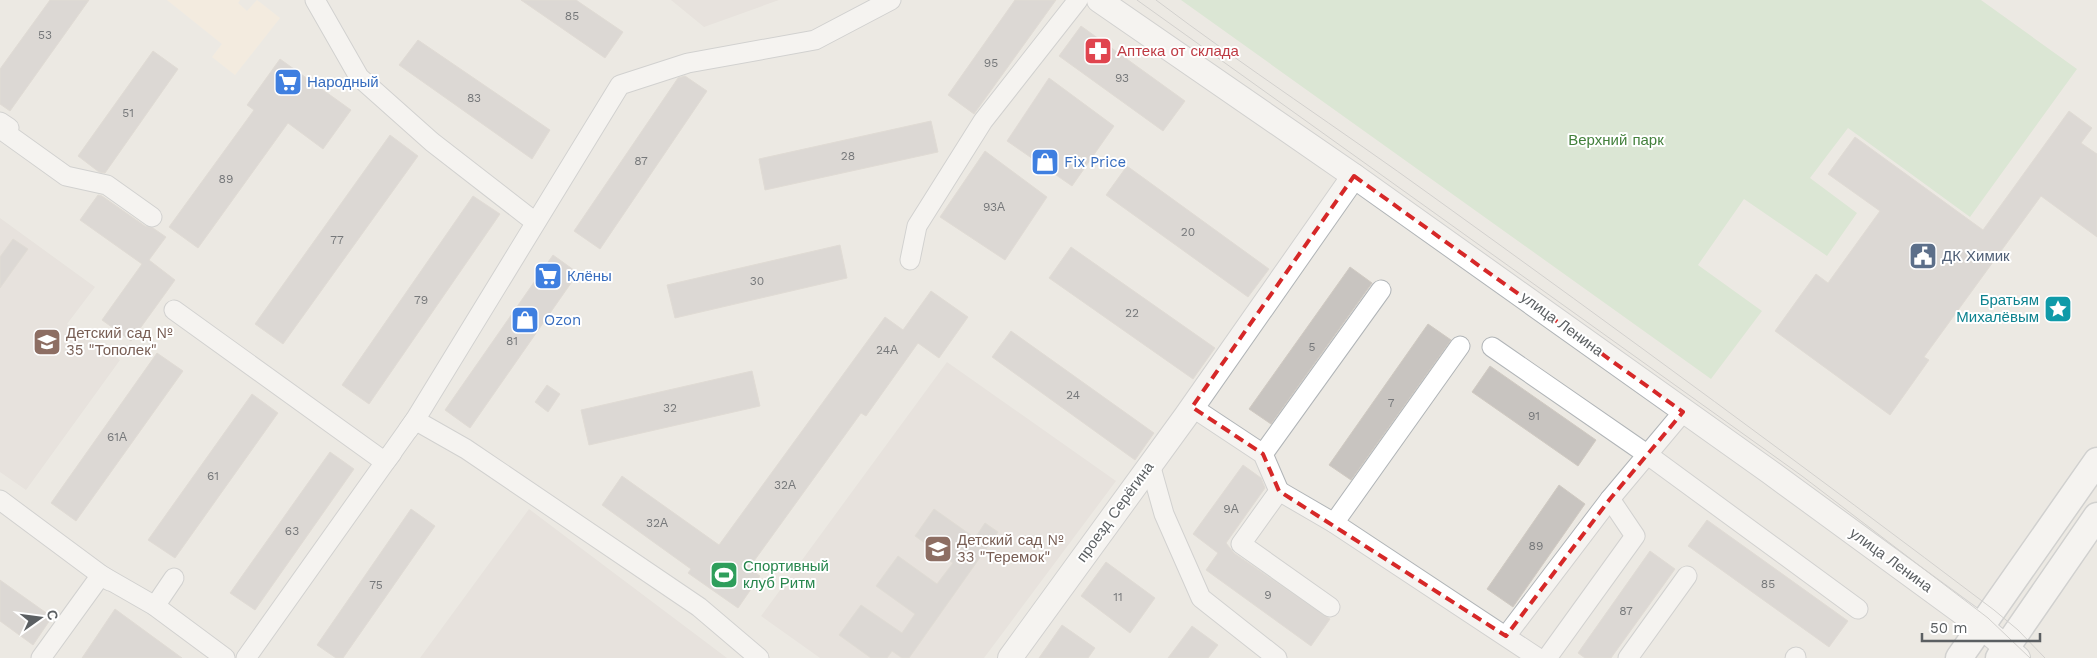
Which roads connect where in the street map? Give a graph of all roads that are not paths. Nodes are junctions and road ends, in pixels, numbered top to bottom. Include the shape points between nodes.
1 (315, 0) edge
2 (891, 0) edge
3 (1078, 0) edge
4 (1099, 0) edge
5 (0, 122) edge
6 (1354, 176) junction
7 (152, 217) dead end
8 (535, 222) junction
9 (910, 260) dead end
10 (1381, 290) dead end
11 (174, 310) dead end
12 (1460, 346) dead end
13 (1492, 347) dead end
14 (1189, 411) junction
15 (1684, 412) junction
16 (415, 420) junction
17 (1263, 454) junction
18 (1648, 455) junction
19 (2097, 461) edge
20 (385, 462) junction
21 (1150, 464) junction
22 (1279, 491) junction
23 (1610, 499) junction
24 (0, 500) edge
25 (2097, 516) edge
26 (1334, 523) junction
27 (101, 575) junction
28 (1687, 576) dead end
29 (174, 578) dead end
30 (155, 606) junction
31 (1330, 607) dead end
32 (1858, 609) dead end
33 (1982, 627) junction
34 (1506, 636) junction
35 (2008, 654) edge
36 (41, 658) edge
37 (225, 658) edge
38 (246, 658) edge
39 (759, 658) edge
40 (1010, 658) edge
41 (1277, 658) edge
42 (1538, 658) edge
43 (1547, 658) edge
44 (1628, 658) edge
45 (1959, 658) edge

1 - 8 street via 359,77 432,142
2 - 8 street via 815,40 688,63 620,85
3 - 9 street via 983,121 917,226
4 - 6 street, улица Ленина
5 - 7 street via 9,128 6,133 66,176 106,185
6 - 14 street, проезд Серёгина
6 - 15 street, улица Ленина
8 - 16 street
10 - 17 street
11 - 20 street
12 - 26 street
13 - 18 street
14 - 17 street
14 - 21 street, проезд Серёгина
15 - 18 street
15 - 33 street, улица Ленина
16 - 20 street
16 - 39 street via 466,450 699,607
17 - 22 street
18 - 23 street
18 - 32 street
19 - 33 main road
20 - 38 street
21 - 40 street, проезд Серёгина
21 - 41 street via 1164,514 1201,598
22 - 26 street
22 - 31 street via 1241,544
23 - 34 street
23 - 43 street via 1635,536
24 - 27 street
25 - 35 main road
26 - 34 street
27 - 30 street
27 - 36 street
28 - 44 street
29 - 30 street
30 - 37 street
33 - 35 street, улица Ленина
33 - 45 main road
34 - 42 street

